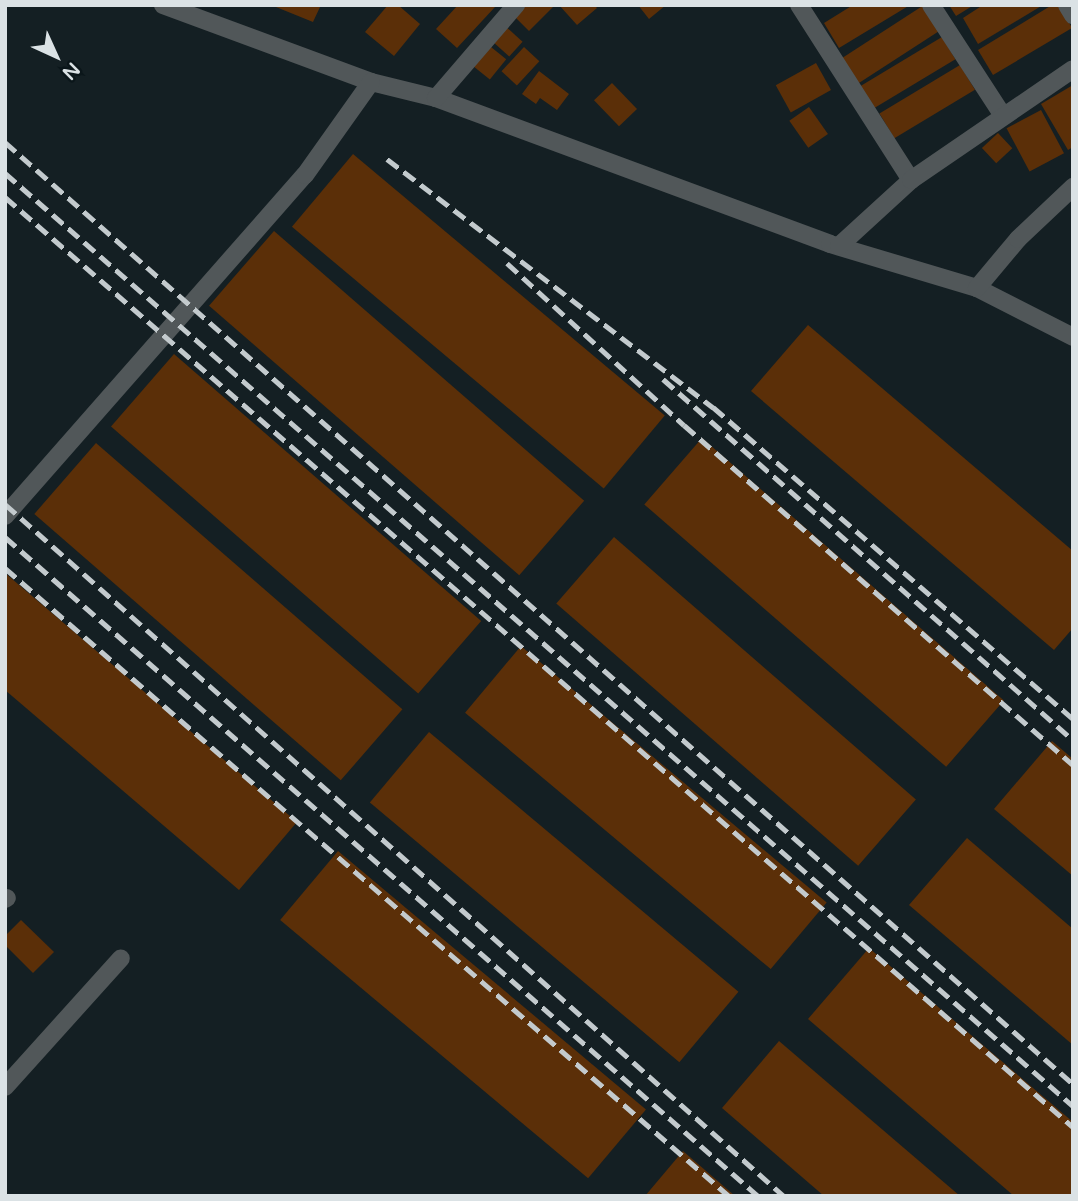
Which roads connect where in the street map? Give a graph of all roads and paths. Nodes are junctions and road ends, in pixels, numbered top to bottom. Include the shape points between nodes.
1 (163, 5) edge
2 (516, 5) edge
3 (799, 5) edge
4 (931, 5) edge
5 (1067, 5) edge
6 (1073, 15) edge
7 (1073, 69) edge
8 (371, 82) junction
9 (436, 98) junction
10 (1003, 116) junction
11 (911, 180) junction
12 (1073, 187) edge
13 (839, 246) junction
14 (977, 288) junction
15 (1073, 337) edge
16 (5, 516) edge
17 (121, 958) dead end
18 (5, 1087) edge

1 - 8 street
2 - 9 street
3 - 11 street
4 - 10 street
5 - 6 street
7 - 10 street
8 - 9 street
8 - 16 street via 305,175
9 - 13 street
10 - 11 street
11 - 13 street
12 - 14 street via 1018,239
13 - 14 street
14 - 15 street
17 - 18 street

